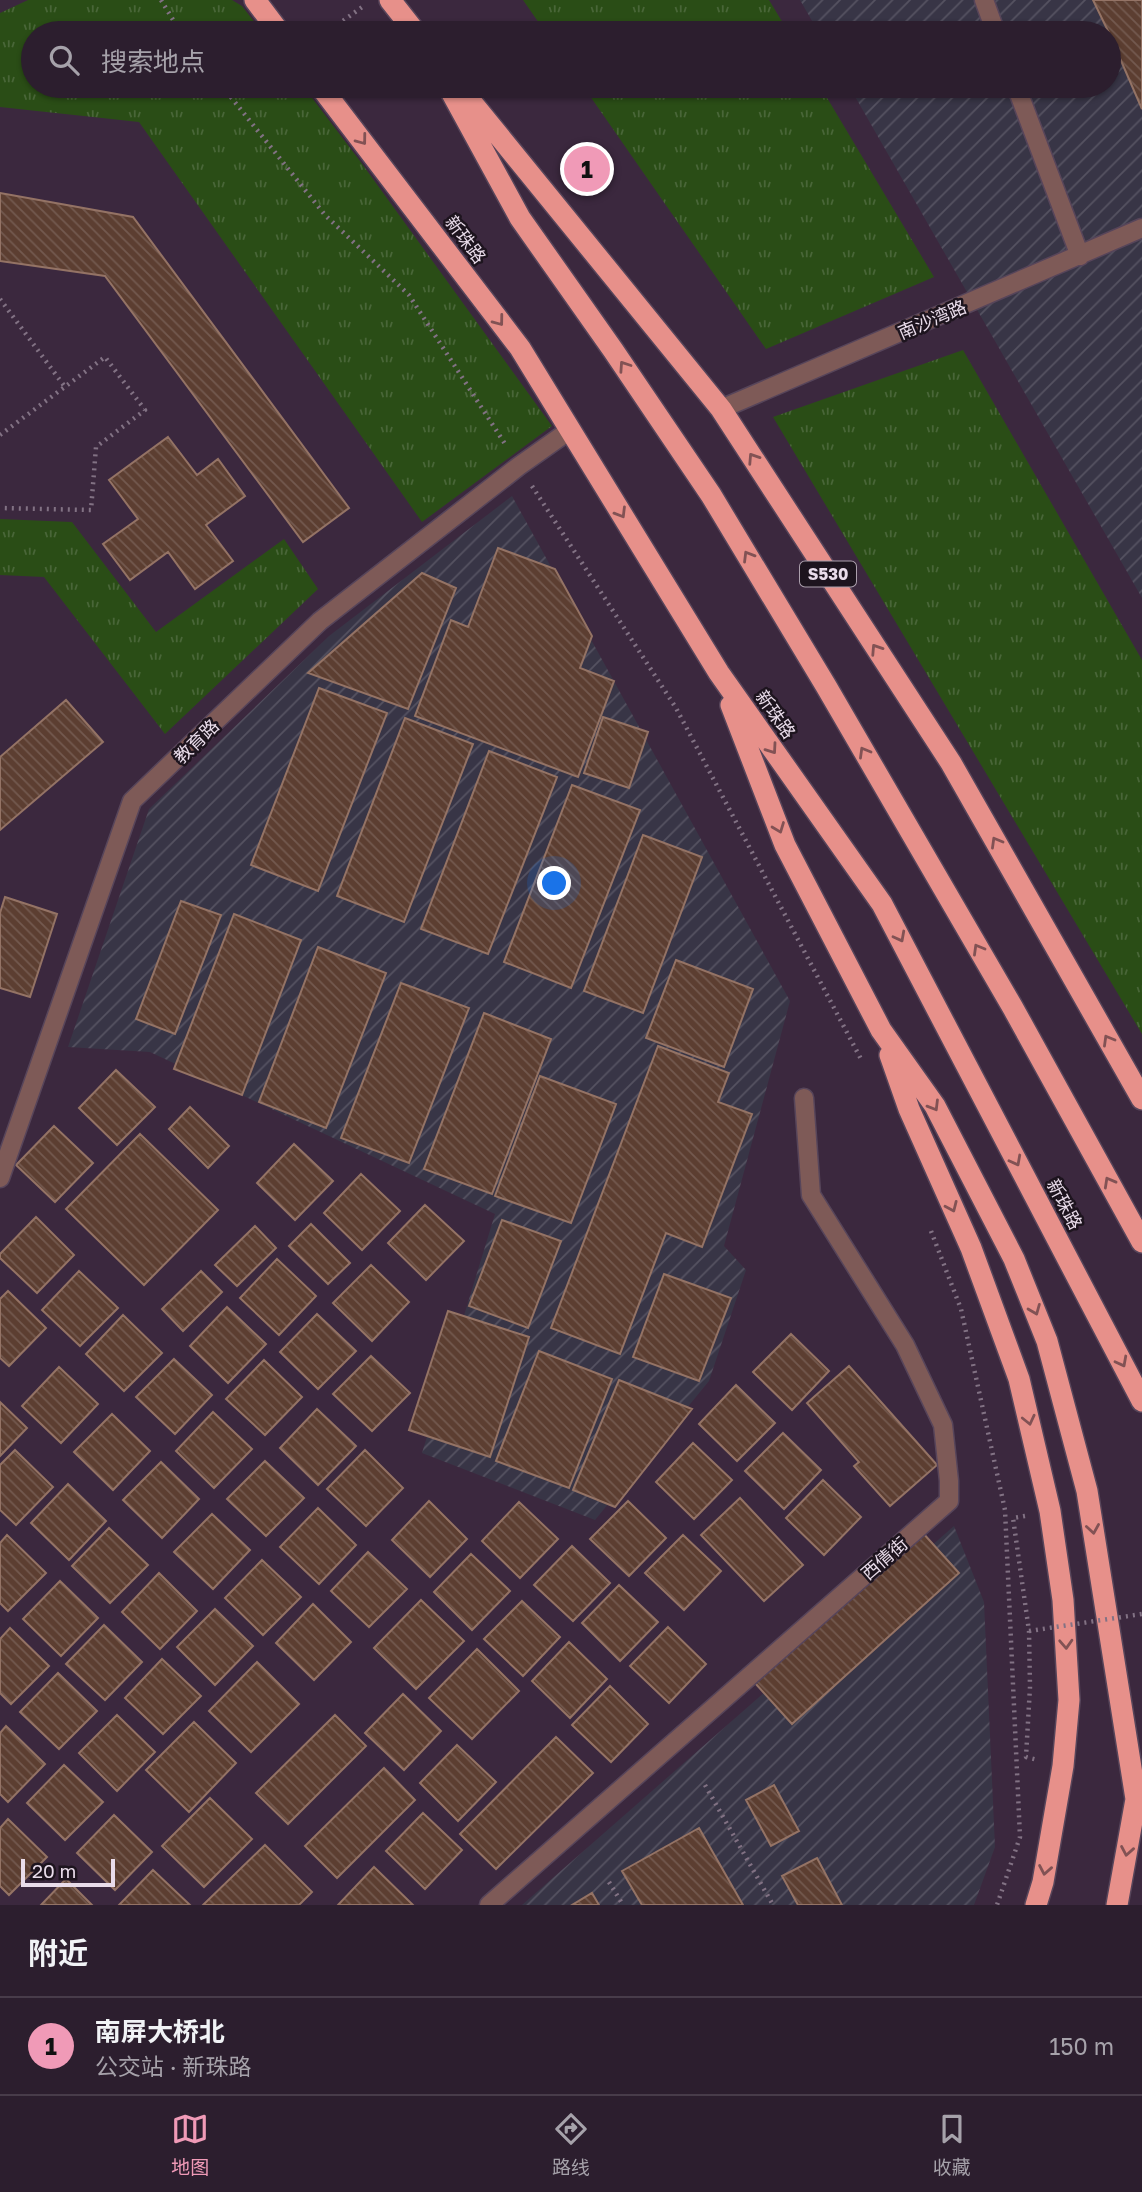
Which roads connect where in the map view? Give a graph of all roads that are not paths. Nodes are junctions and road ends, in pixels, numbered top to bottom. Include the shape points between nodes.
1 (255, 0) edge
2 (390, 0) edge
3 (984, 0) edge
4 (271, 21) edge
5 (407, 21) edge
6 (992, 21) edge
7 (329, 98) edge
8 (455, 98) edge
9 (468, 98) edge
10 (1021, 98) edge
11 (1142, 228) edge
12 (1080, 256) junction
13 (721, 409) junction
14 (570, 430) junction
15 (719, 673) junction
16 (881, 1030) junction
17 (804, 1098) dead end
18 (1142, 1099) edge
19 (0, 1178) edge
20 (1142, 1242) edge
21 (1142, 1401) edge
22 (489, 1905) edge
23 (1036, 1905) edge
24 (1117, 1905) edge

1 - 4 highway
2 - 5 highway
3 - 6 street
7 -> 14 highway, 新珠路 via 520,348
20 -> 8 highway via 826,686 711,495 520,218
9 - 13 highway, S530
10 - 12 street
11 - 12 street, 南沙湾路
12 - 13 street, 南沙湾路
18 -> 13 highway, S530 via 951,763
14 -> 15 highway, 新珠路
14 - 19 street, 教育路 via 320,621 132,801
15 -> 16 highway via 785,845
15 -> 21 highway, 新珠路 via 882,904
16 -> 23 highway via 909,1109 971,1248 1019,1379 1049,1511 1063,1600 1069,1700 1063,1766
16 -> 24 highway via 934,1106 1014,1259 1047,1340 1087,1491 1136,1799
17 - 22 street, 西倩街 via 811,1195 905,1345 943,1426 949,1501

